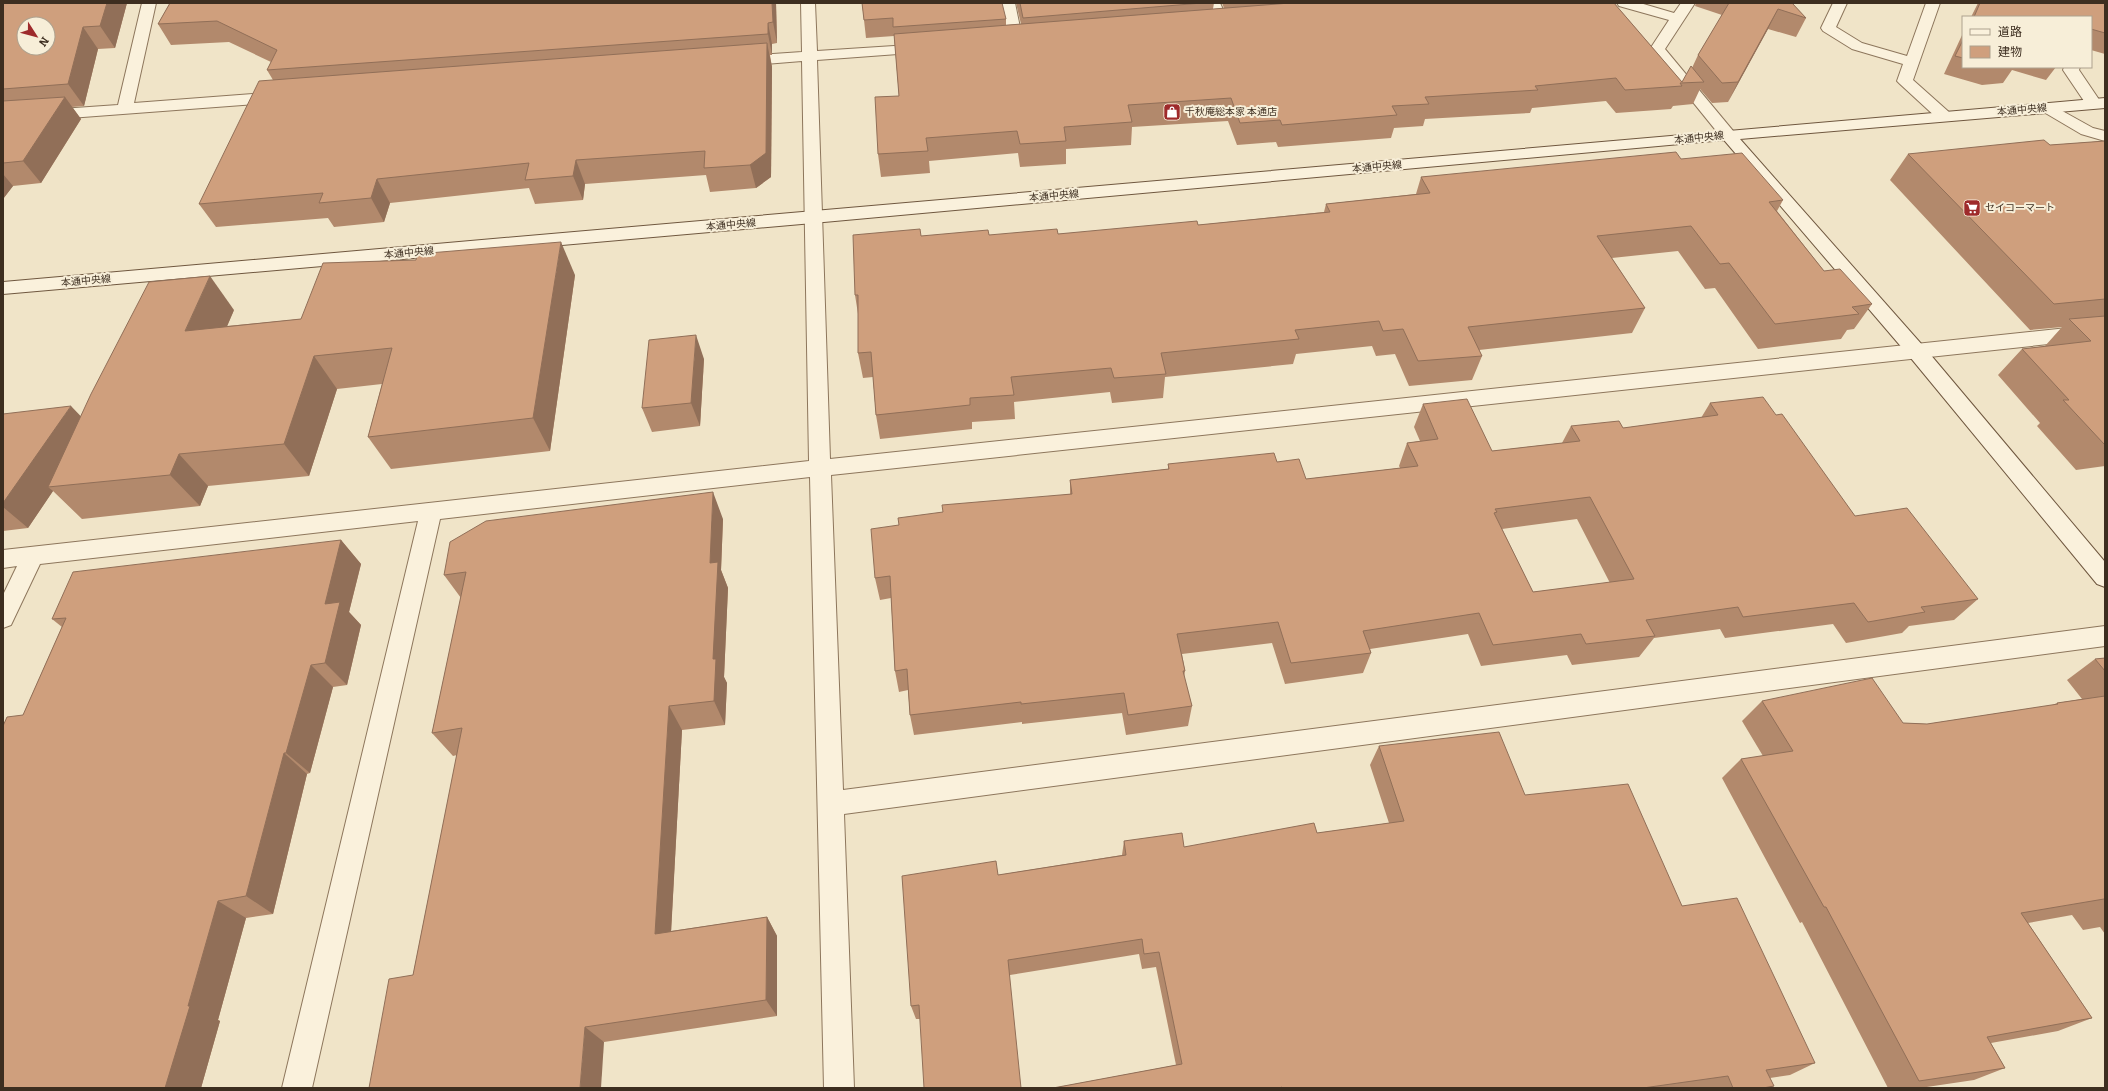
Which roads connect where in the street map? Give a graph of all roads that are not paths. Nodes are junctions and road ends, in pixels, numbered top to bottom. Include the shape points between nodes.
1 (148, 3) edge
2 (808, 3) edge
3 (1008, 3) edge
4 (1213, 3) edge
5 (1624, 3) edge
6 (1688, 3) edge
7 (1840, 3) edge
8 (1933, 3) edge
9 (1678, 18) junction
10 (1238, 23) edge
11 (1222, 25) junction
12 (1207, 26) edge
13 (1032, 40) edge
14 (1016, 42) junction
15 (1000, 43) edge
16 (936, 47) edge
17 (809, 56) junction
18 (730, 62) edge
19 (1912, 62) junction
20 (2072, 68) edge
21 (292, 96) edge
22 (2099, 104) edge
23 (2048, 108) junction
24 (125, 109) junction
25 (1944, 116) junction
26 (3, 118) edge
27 (1728, 135) junction
28 (2105, 136) edge
29 (813, 218) junction
30 (3, 288) edge
31 (2105, 331) edge
32 (1917, 352) junction
33 (820, 468) junction
34 (431, 512) junction
35 (33, 556) junction
36 (3, 559) edge
37 (2105, 578) edge
38 (3, 618) edge
39 (2105, 636) edge
40 (830, 804) junction
41 (297, 1088) edge
42 (839, 1088) edge

1 - 24 street
2 - 17 street
3 - 14 street
4 - 11 street
5 - 9 street
6 - 9 street
7 - 19 street via 1828,28 1857,46
8 - 19 street
9 - 27 street via 1657,49
10 - 11 street
11 - 12 street
13 - 14 street
14 - 15 street
16 - 17 street
17 - 18 street
17 - 29 street
19 - 25 street via 1905,81
20 - 22 street
21 - 24 street
22 - 23 street, 本通中央線
23 - 25 street, 本通中央線
23 - 28 street via 2087,131
24 - 26 street
25 - 27 street, 本通中央線
27 - 29 street, 本通中央線
27 - 32 street
29 - 30 street, 本通中央線
29 - 33 street
31 - 32 street
32 - 33 street
32 - 37 street
33 - 34 street
33 - 40 street
34 - 35 street
34 - 41 street
35 - 36 street
35 - 38 street
39 - 40 street
40 - 42 street

